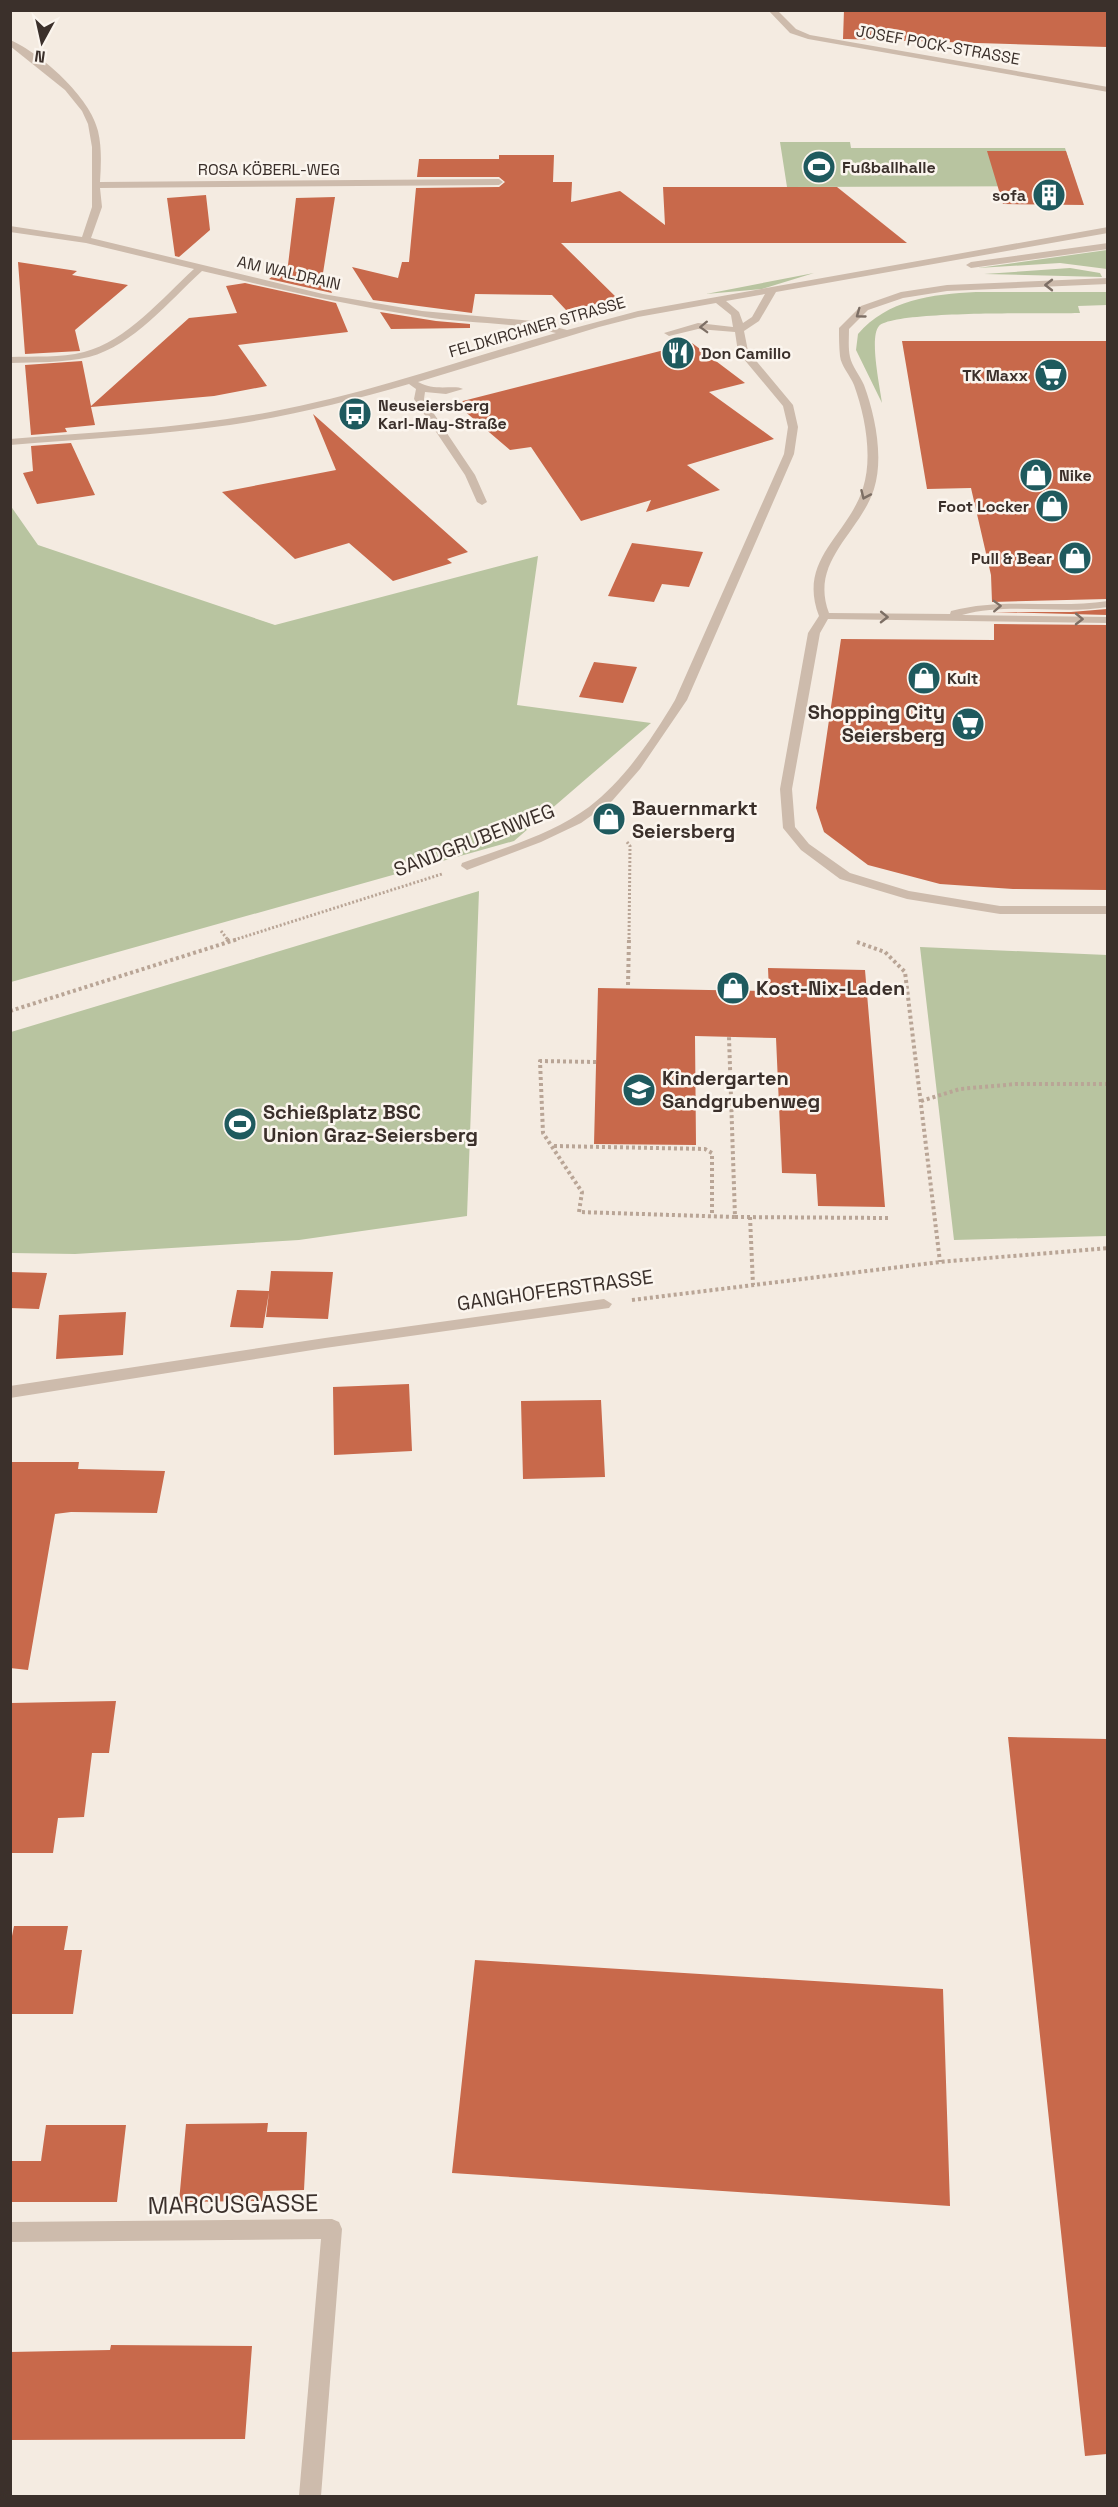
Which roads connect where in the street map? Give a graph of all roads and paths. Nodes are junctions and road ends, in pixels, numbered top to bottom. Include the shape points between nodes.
1 (772, 10) edge
2 (10, 42) edge
3 (1107, 90) edge
4 (499, 182) dead end
5 (95, 184) junction
6 (10, 229) edge
7 (1107, 230) edge
8 (86, 240) junction
9 (1107, 246) edge
10 (201, 267) junction
11 (869, 272) junction
12 (1107, 281) edge
13 (772, 291) junction
14 (720, 301) junction
15 (739, 330) junction
16 (564, 332) junction
17 (669, 333) dead end
18 (10, 360) edge
19 (409, 381) junction
20 (421, 389) junction
21 (458, 389) dead end
22 (10, 442) edge
23 (482, 502) dead end
24 (1107, 604) edge
25 (825, 616) junction
26 (940, 618) junction
27 (1107, 620) edge
28 (627, 842) dead end
29 (467, 866) joint
30 (1107, 910) edge
31 (221, 931) dead end
32 (857, 942) dead end
33 (230, 943) junction
34 (628, 985) dead end
35 (10, 1011) edge
36 (729, 1037) dead end
37 (596, 1062) dead end
38 (1107, 1084) edge
39 (921, 1101) junction
40 (553, 1146) junction
41 (712, 1216) junction
42 (735, 1217) junction
43 (750, 1217) junction
44 (888, 1218) dead end
45 (1107, 1248) edge
46 (940, 1262) junction
47 (753, 1285) junction
48 (604, 1304) joint
49 (10, 1392) edge
50 (10, 2232) edge
51 (310, 2496) edge

1 - 3 street, JOSEF POCK-STRASSE via 793,30 808,37
2 - 5 street via 51,72 77,100 92,124 97,151
4 - 5 street, ROSA KÖBERL-WEG
5 - 8 street via 97,207
6 - 8 street, AM WALDRAIN
7 - 11 street, FELDKIRCHNER STRASSE
8 - 10 street, AM WALDRAIN
9 - 11 street via 969,265
10 - 16 street, AM WALDRAIN via 384,309 533,324
10 - 18 street via 119,339 97,351
11 - 13 street, FELDKIRCHNER STRASSE
12 -> 25 street via 924,289 874,304 851,320 842,336 842,350 862,397 872,469 864,499 824,568 818,604
13 - 14 street, FELDKIRCHNER STRASSE
13 - 15 street via 756,319
14 - 15 street, SANDGRUBENWEG via 736,314
14 - 16 street, FELDKIRCHNER STRASSE via 638,314
15 -> 17 street via 698,326
15 - 29 street, SANDGRUBENWEG via 743,352 788,405 793,428 789,454 681,700 663,733 615,789 579,819
16 - 19 street, FELDKIRCHNER STRASSE
19 - 20 street
19 - 22 street, FELDKIRCHNER STRASSE via 255,418
20 - 21 street
20 - 23 street via 419,399 470,475
26 -> 24 street via 993,605
25 -> 26 street
25 - 30 street via 814,633 786,789 789,828 805,847 845,876 907,895 1000,910
26 -> 27 street
28 - 34 path
29 - 33 path, SANDGRUBENWEG
31 - 33 path
32 - 39 path via 885,952 905,972
33 - 35 path, SANDGRUBENWEG
36 - 42 path
37 - 40 path via 540,1062 543,1133
38 - 39 path via 1016,1084 960,1089
39 - 46 path
40 - 41 path via 582,1192 579,1212
40 - 41 path via 705,1149 712,1153
41 - 42 path
42 - 43 path
43 - 44 path
43 - 47 path
45 - 46 path, GANGHOFERSTRASSE
46 - 47 path, GANGHOFERSTRASSE
47 - 48 path, GANGHOFERSTRASSE
48 - 49 street, GANGHOFERSTRASSE
50 - 51 street, MARCUSGASSE via 332,2229

